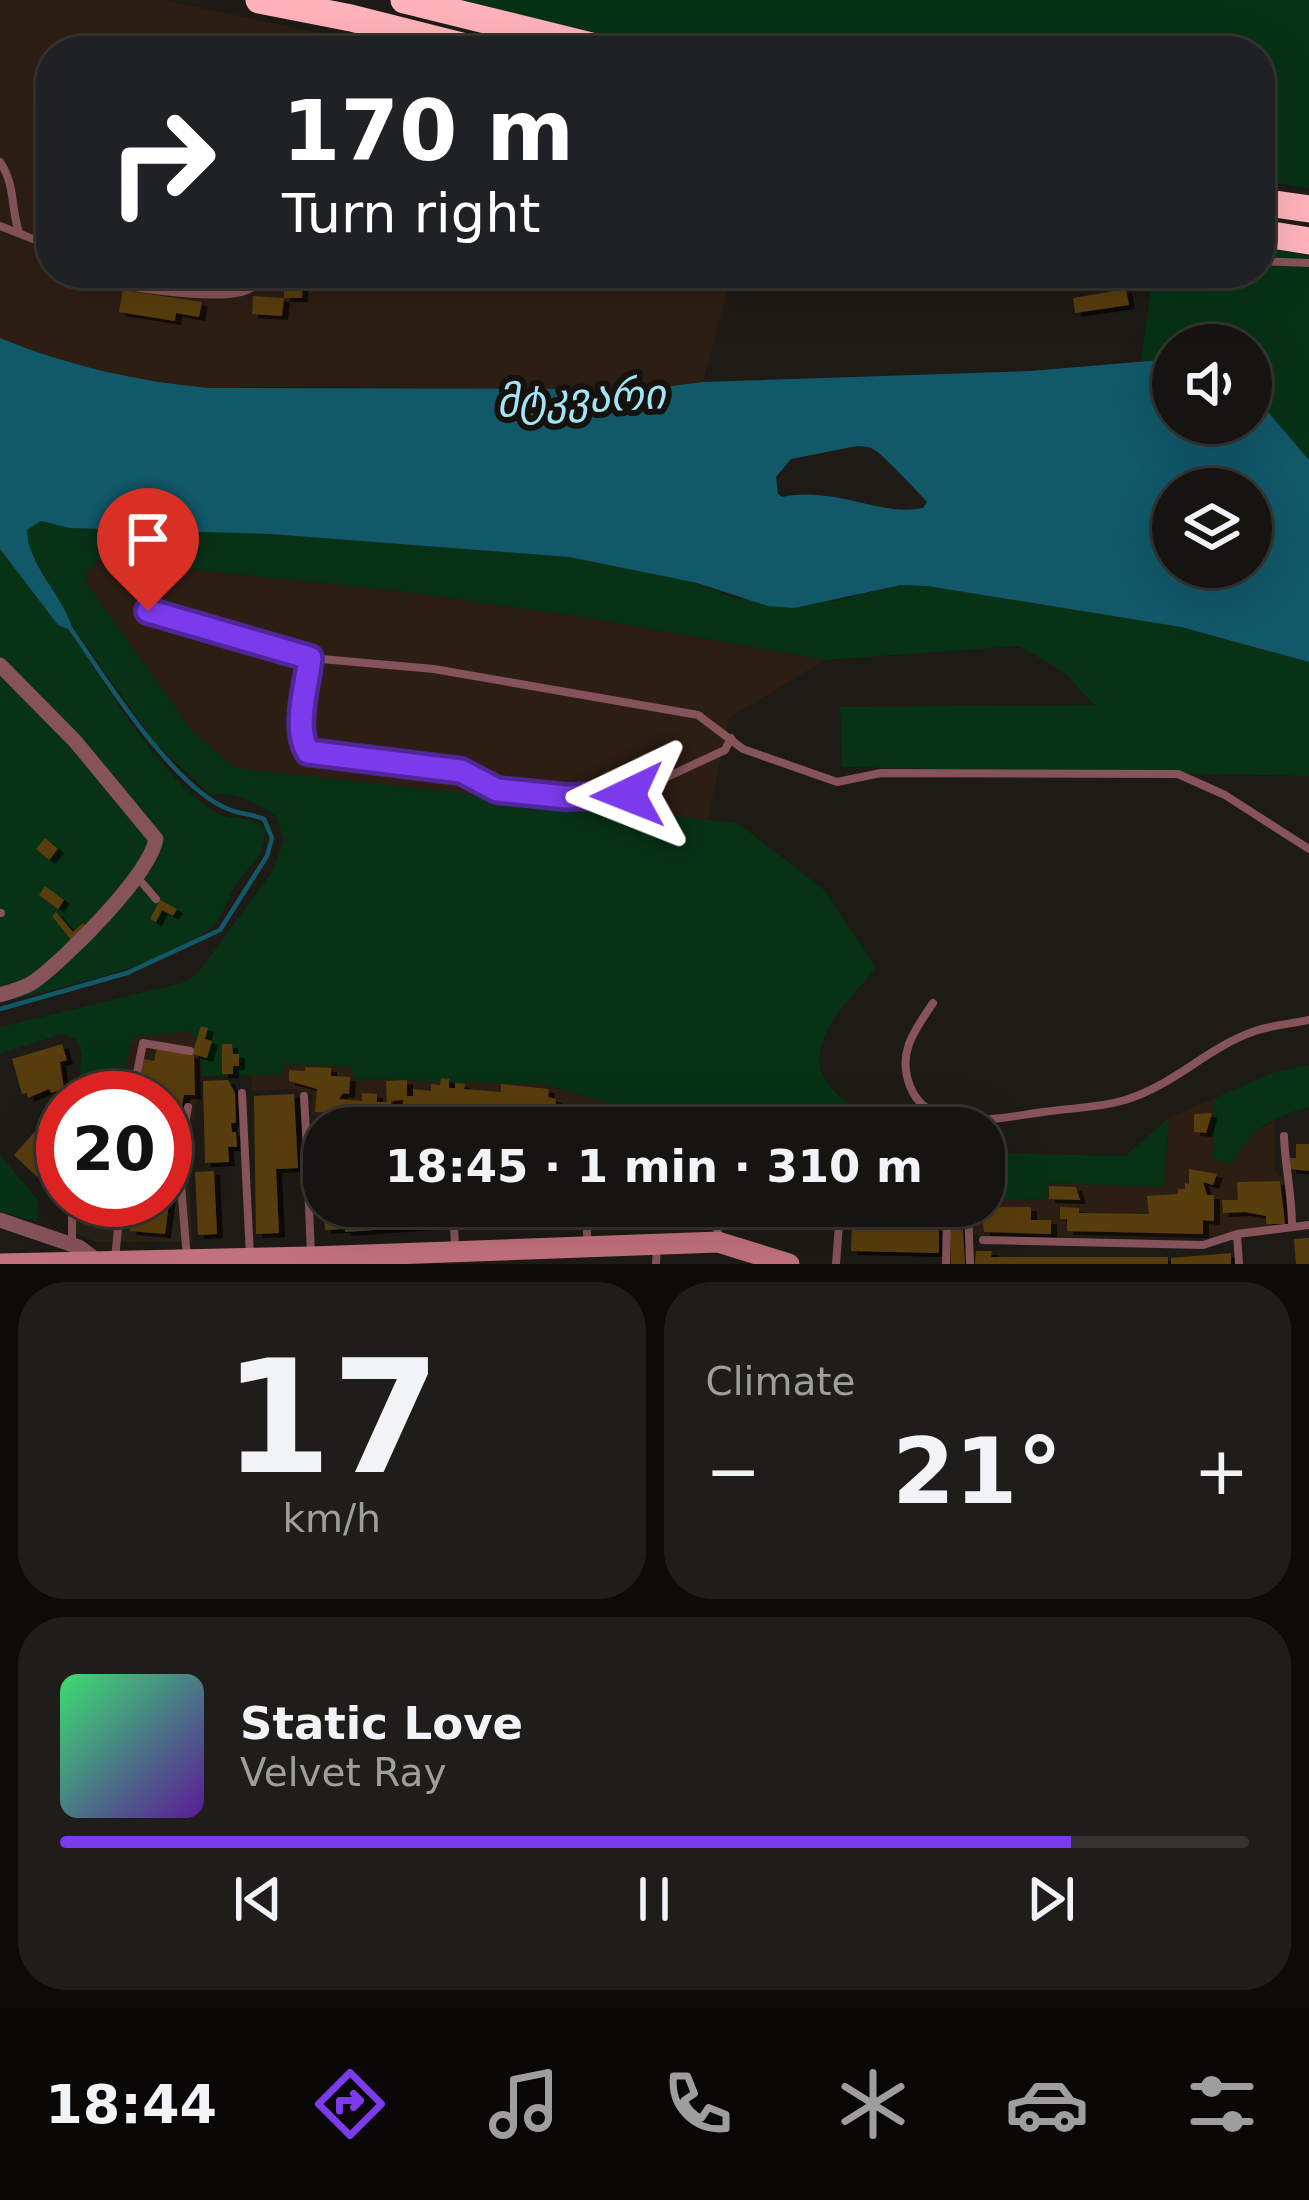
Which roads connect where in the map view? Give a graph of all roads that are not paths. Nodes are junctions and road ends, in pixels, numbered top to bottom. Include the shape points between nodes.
1 (259, 0) edge
2 (404, 0) edge
3 (422, 36) edge
4 (551, 36) edge
5 (0, 162) edge
6 (1275, 204) edge
7 (1309, 209) edge
8 (0, 226) edge
9 (19, 232) junction
10 (1275, 235) edge
11 (36, 239) edge
12 (1309, 241) edge
13 (1275, 262) edge
14 (1309, 263) edge
15 (144, 288) edge
16 (253, 288) edge
17 (148, 611) dead end
18 (310, 658) junction
19 (0, 665) edge
20 (731, 738) junction
21 (1309, 849) edge
22 (136, 876) junction
23 (156, 899) dead end
24 (0, 995) edge
25 (932, 1003) dead end
26 (1309, 1020) edge
27 (190, 1051) dead end
28 (137, 1071) edge
29 (242, 1093) dead end
30 (304, 1096) dead end
31 (305, 1107) edge
32 (1284, 1136) dead end
33 (0, 1220) edge
34 (1309, 1225) edge
35 (1292, 1226) junction
36 (68, 1227) edge
37 (111, 1227) edge
38 (185, 1227) edge
39 (310, 1227) edge
40 (454, 1227) edge
41 (587, 1227) edge
42 (718, 1227) edge
43 (969, 1227) edge
44 (1237, 1234) junction
45 (983, 1240) dead end
46 (718, 1242) junction
47 (588, 1247) junction
48 (456, 1252) junction
49 (656, 1254) edge
50 (64, 1257) edge
51 (311, 1257) junction
52 (528, 1257) edge
53 (250, 1258) junction
54 (188, 1260) junction
55 (280, 1261) edge
56 (98, 1262) edge
57 (6, 1264) edge
58 (789, 1264) edge
59 (836, 1264) edge
60 (946, 1264) edge
61 (970, 1264) edge
62 (1239, 1264) edge

1 - 3 highway
2 - 4 highway
5 - 9 lane via 12,180
6 - 7 highway
8 - 9 lane
9 - 11 lane
10 - 12 highway
13 - 14 lane
15 - 16 lane
17 - 18 lane
18 - 20 lane via 434,669 698,715
18 - 20 lane via 302,728 308,752 461,771 497,790 628,795 725,750
19 - 22 street via 156,839
20 - 21 lane via 770,762 838,782 881,773 1178,774
22 - 23 lane
22 - 24 street via 98,926 32,983
25 - 26 lane via 903,1065 913,1094 950,1118 979,1120 1122,1101 1256,1030
27 - 28 lane via 143,1043
29 - 53 lane
30 - 31 lane
32 - 35 lane
33 - 50 street
34 - 35 lane
35 - 44 lane
36 - 50 lane
37 - 56 lane
38 - 54 lane
39 - 51 lane
40 - 48 lane
41 - 47 lane
42 - 46 lane
43 - 61 lane
44 - 45 lane via 1203,1245
44 - 62 lane
46 - 49 main road
46 - 58 main road
47 - 49 main road
47 - 52 main road
48 - 51 main road
48 - 52 main road
50 - 56 main road
50 - 57 main road
51 - 55 main road
53 - 54 main road
53 - 55 main road
54 - 56 main road
59 - 60 lane via 840,1211 946,1211

